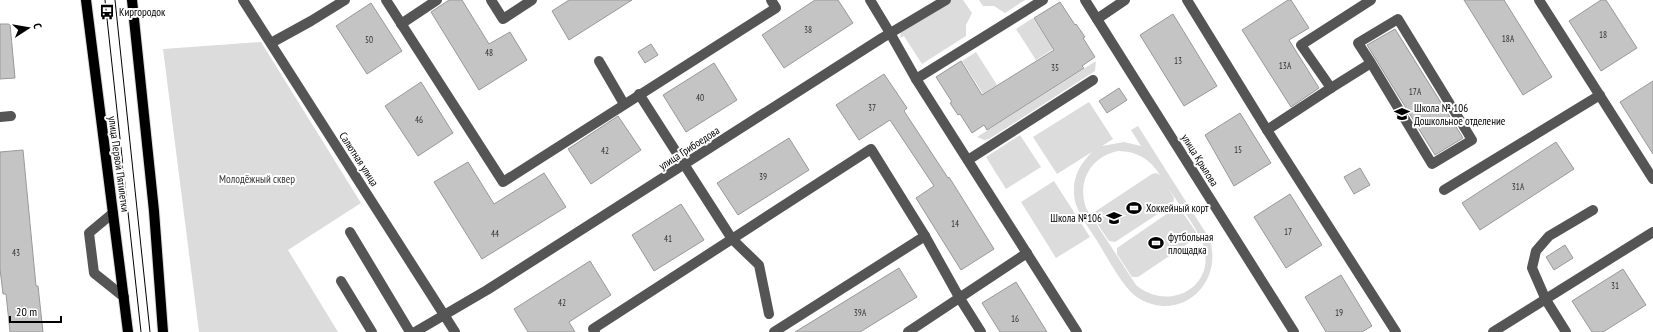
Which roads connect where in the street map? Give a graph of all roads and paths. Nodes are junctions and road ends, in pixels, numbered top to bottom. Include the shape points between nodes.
1 (86, 0) edge
2 (132, 0) edge
3 (243, 0) edge
4 (345, 0) edge
5 (386, 0) edge
6 (437, 0) edge
7 (491, 0) edge
8 (532, 0) edge
9 (771, 0) edge
10 (870, 0) edge
11 (946, 0) edge
12 (1043, 0) edge
13 (1085, 0) edge
14 (1125, 0) edge
15 (1186, 0) edge
16 (1371, 0) edge
17 (1539, 0) edge
18 (1097, 19) junction
19 (401, 24) junction
20 (890, 33) junction
21 (271, 43) junction
22 (599, 61) dead end
23 (1370, 63) junction
24 (916, 79) junction
25 (1093, 80) dead end
26 (1331, 88) junction
27 (639, 94) junction
28 (1600, 95) junction
29 (624, 104) junction
30 (11, 116) dead end
31 (0, 117) edge
32 (1266, 130) junction
33 (968, 160) junction
34 (685, 165) junction
35 (1653, 179) edge
36 (1444, 190) dead end
37 (1593, 210) dead end
38 (113, 213) junction
39 (350, 232) dead end
40 (1653, 232) edge
41 (925, 236) junction
42 (732, 239) junction
43 (1027, 253) junction
44 (341, 281) dead end
45 (959, 297) junction
46 (124, 298) junction
47 (1546, 300) junction
48 (769, 314) dead end
49 (444, 315) junction
50 (128, 332) edge
51 (163, 332) edge
52 (372, 332) edge
53 (410, 332) edge
54 (414, 332) edge
55 (455, 332) edge
56 (595, 332) edge
57 (774, 332) edge
58 (908, 332) edge
59 (981, 332) edge
60 (1077, 332) edge
61 (1294, 332) edge
62 (1396, 332) edge
63 (1493, 332) edge
64 (1566, 332) edge

1 - 38 main road, улица Первой Пятилетки
2 - 51 main road via 154,211
3 - 21 street, Салютная улица
4 - 21 street
5 - 19 street
6 - 19 street
7 - 8 street via 503,18
9 - 27 street via 776,8
10 - 20 street
11 - 20 street, улица Грибоедова
12 - 24 street
13 - 18 street, улица Крылова
14 - 18 street
15 - 32 street
16 - 26 street via 1302,45
17 - 28 street
18 - 61 street, улица Крылова
19 - 29 street via 503,182
20 - 24 street
20 - 34 street, улица Грибоедова
21 - 49 street, Салютная улица
22 - 29 street
23 - 23 street via 1432,164 1472,140 1398,19 1358,43
23 - 26 street
24 - 33 street
25 - 33 street
26 - 32 street
27 - 29 street
27 - 34 street
28 - 35 street
28 - 36 street
30 - 31 street
32 - 62 street
33 - 43 street
34 - 42 street
34 - 49 street, улица Грибоедова
37 - 47 street via 1549,236 1536,251 1532,268
38 - 46 main road, улица Первой Пятилетки
38 - 46 street via 89,233 94,273
39 - 53 street
40 - 47 street
41 - 42 street via 871,149
41 - 45 street
41 - 57 street
42 - 48 street via 759,265
42 - 56 street via 593,329
43 - 45 street
43 - 60 street
44 - 52 street
45 - 58 street
45 - 59 street
46 - 50 main road, улица Первой Пятилетки
47 - 63 street
47 - 64 street
49 - 54 street, улица Грибоедова
49 - 55 street, Салютная улица

